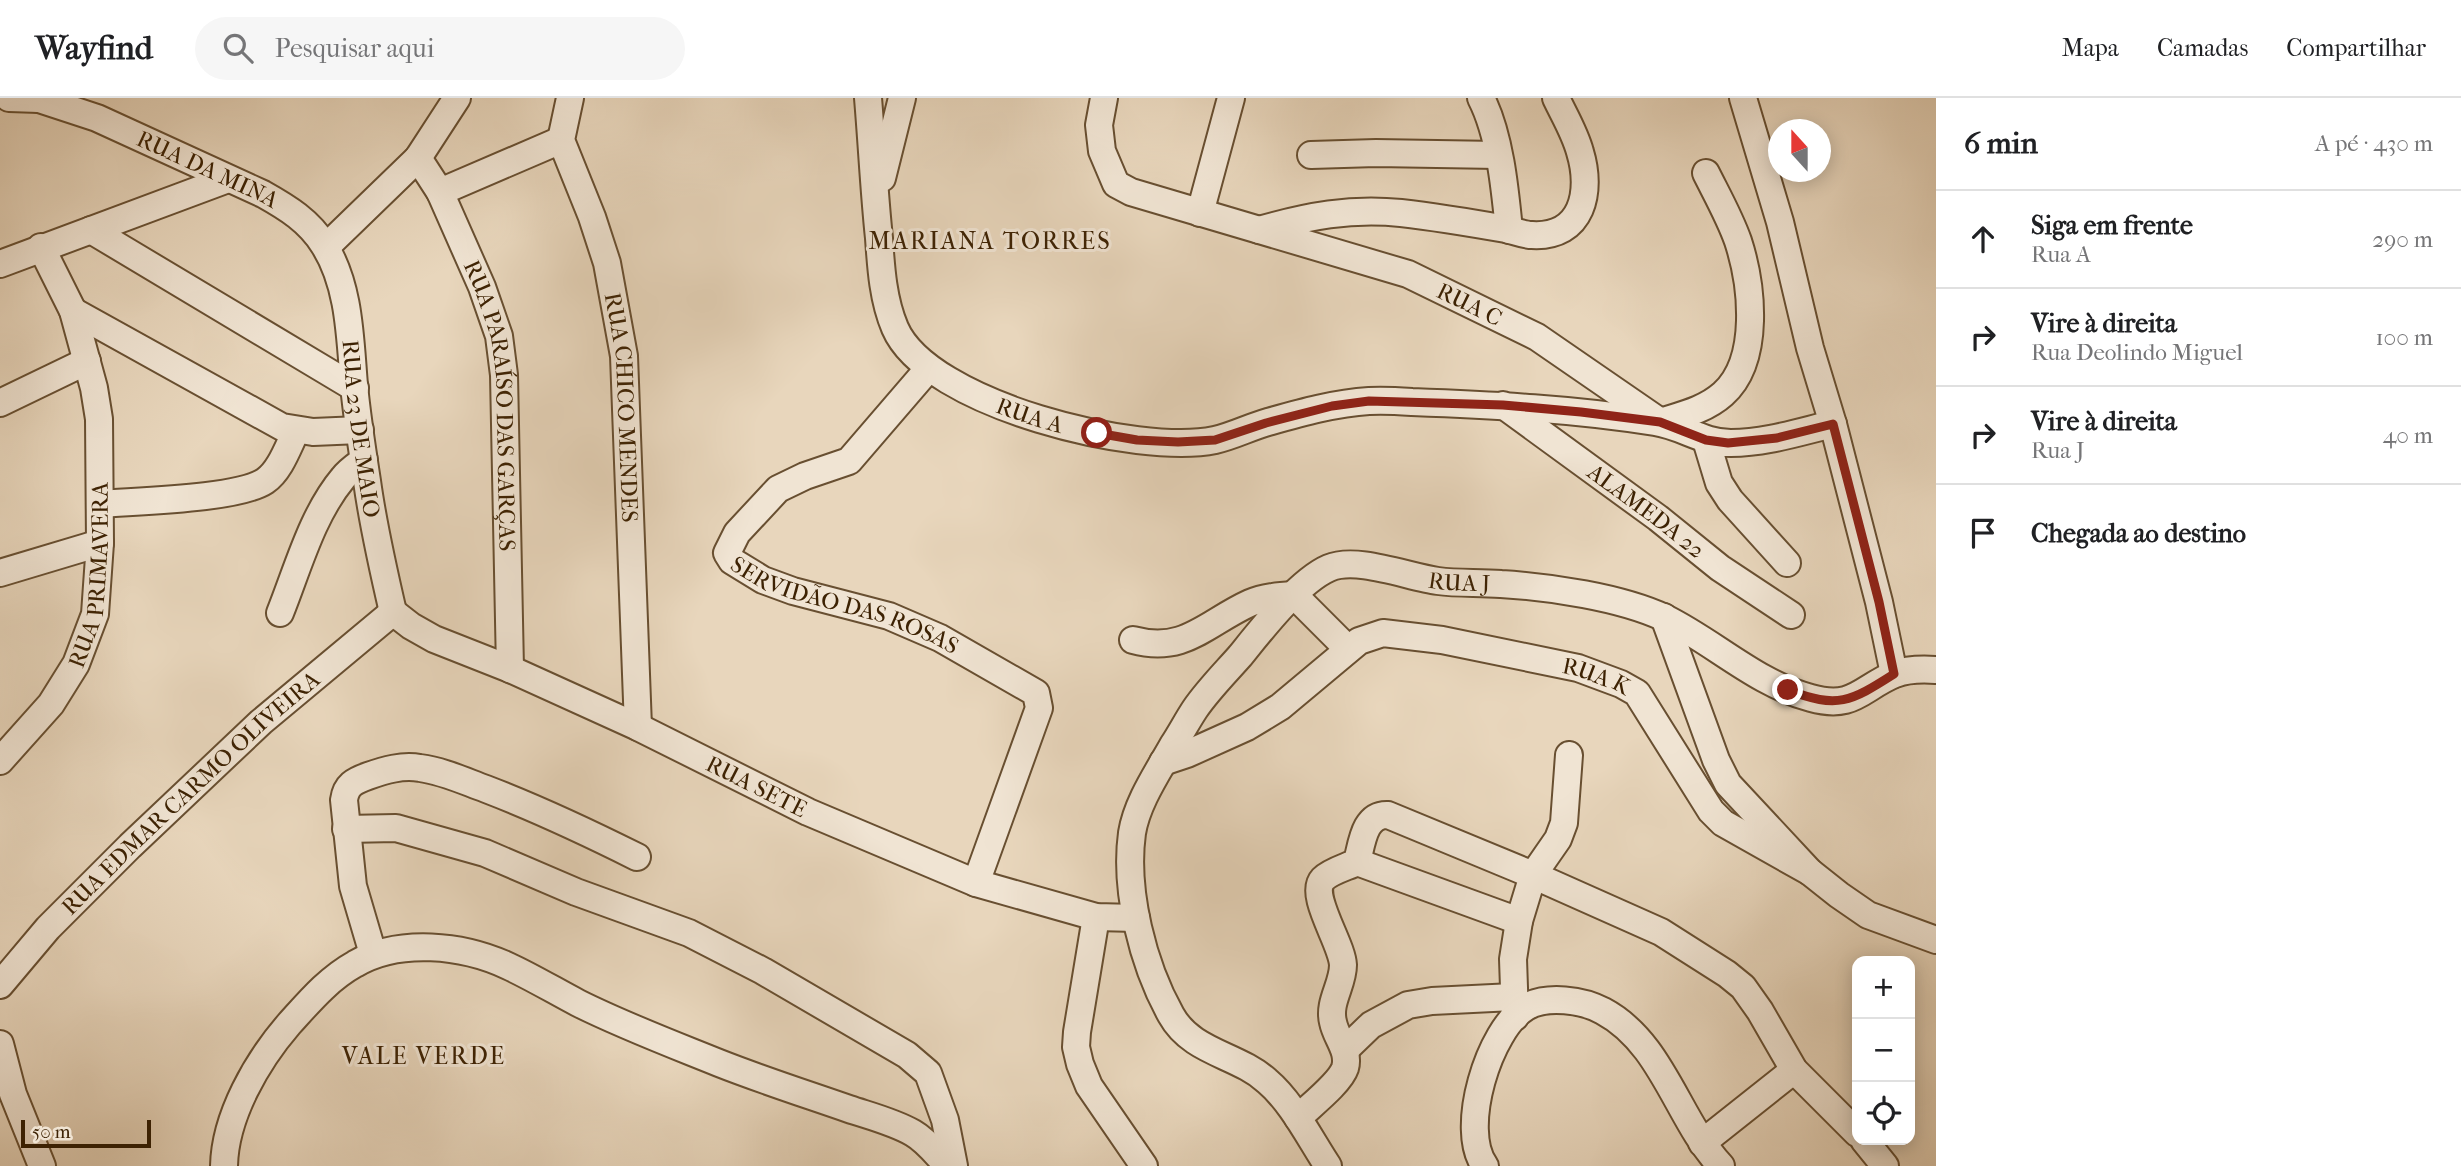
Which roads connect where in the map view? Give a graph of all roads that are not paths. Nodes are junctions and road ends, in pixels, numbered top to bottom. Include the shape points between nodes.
1 (9, 98) edge
2 (457, 98) edge
3 (570, 98) edge
4 (868, 98) edge
5 (902, 98) edge
6 (1104, 98) edge
7 (1231, 98) edge
8 (1481, 98) edge
9 (1556, 98) edge
10 (1743, 98) edge
11 (37, 99) edge
12 (561, 140) junction
13 (1311, 155) dead end
14 (1498, 155) junction
15 (418, 159) junction
16 (1706, 173) dead end
17 (228, 179) junction
18 (440, 192) junction
19 (876, 204) junction
20 (1200, 213) junction
21 (91, 230) junction
22 (1257, 230) junction
23 (1509, 230) junction
24 (41, 247) junction
25 (326, 247) junction
26 (0, 264) edge
27 (73, 311) junction
28 (87, 360) junction
29 (929, 368) junction
30 (355, 388) junction
31 (0, 403) edge
32 (1503, 405) junction
33 (1660, 422) junction
34 (1833, 424) junction
35 (360, 430) junction
36 (296, 431) junction
37 (1706, 440) junction
38 (364, 460) junction
39 (101, 504) junction
40 (100, 543) junction
41 (1787, 563) dead end
42 (0, 573) edge
43 (1294, 594) junction
44 (393, 612) junction
45 (280, 613) dead end
46 (1791, 615) dead end
47 (1664, 617) junction
48 (1133, 640) dead end
49 (1348, 649) junction
50 (510, 669) junction
51 (1936, 670) edge
52 (1894, 674) junction
53 (638, 727) junction
54 (1569, 755) dead end
55 (0, 761) edge
56 (1163, 762) junction
57 (346, 829) junction
58 (637, 857) dead end
59 (1357, 862) junction
60 (1810, 872) junction
61 (1533, 875) junction
62 (976, 883) junction
63 (1096, 917) junction
64 (1136, 918) junction
65 (1519, 921) junction
66 (1936, 940) edge
67 (373, 954) junction
68 (0, 985) edge
69 (1514, 1007) junction
70 (0, 1044) edge
71 (1345, 1050) junction
72 (1794, 1070) junction
73 (1297, 1118) junction
74 (1852, 1128) edge
75 (1702, 1143) junction
76 (1868, 1145) edge
77 (43, 1166) edge
78 (224, 1166) edge
79 (948, 1166) edge
80 (954, 1166) edge
81 (1144, 1166) edge
82 (1328, 1166) edge
83 (1485, 1166) edge
84 (1721, 1166) edge
85 (1885, 1166) edge

1 - 11 street
2 - 15 street
3 - 12 street
4 - 19 street, RUA A
5 - 19 street
6 - 20 street, RUA C via 1099,125 1102,151 1116,184
7 - 20 street
8 - 14 street
9 - 23 street via 1580,150 1585,189 1578,216 1557,231 1531,236
10 - 34 street
11 - 17 street, RUA DA MINA via 97,118
12 - 18 street
12 - 53 street, RUA CHICO MENDES via 607,263 624,356
13 - 14 street
14 - 23 street
15 - 18 street, RUA PARAÍSO DAS GARÇAS
15 - 25 street
16 - 33 street via 1738,240 1749,288 1746,351 1739,372 1724,393 1704,407
17 - 21 street
17 - 25 street, RUA DA MINA via 290,209 311,226
18 - 50 street, RUA PARAÍSO DAS GARÇAS via 499,336 504,375
19 - 29 street, RUA A via 890,314 904,345
20 - 22 street, RUA C
21 - 24 street
21 - 30 street
22 - 23 street via 1306,216 1373,211
22 - 33 street, RUA C via 1408,274 1473,304 1537,337
24 - 26 street
24 - 27 street, RUA PRIMAVERA
25 - 30 street, RUA 23 DE MAIO via 349,323
27 - 28 street, RUA PRIMAVERA
27 - 36 street
28 - 31 street
28 - 39 street, RUA PRIMAVERA via 99,419
29 - 32 street, RUA A via 976,395 1050,423 1137,440 1215,440 1332,406 1369,401
29 - 62 street, SERVIDÃO DAS ROSAS via 849,461 778,489 737,533 727,553 732,561 793,592 889,616 940,638 1036,693 1039,708
30 - 35 street, RUA 23 DE MAIO
32 - 33 street, RUA A
32 - 46 street, ALAMEDA 22 via 1720,568
33 - 37 street, RUA A
34 - 37 street, RUA A via 1752,442
34 - 52 street
35 - 36 street
35 - 38 street, RUA 23 DE MAIO
36 - 39 street via 267,480 252,487
37 - 41 street via 1718,483
38 - 44 street, RUA 23 DE MAIO
38 - 45 street via 331,494
39 - 40 street, RUA PRIMAVERA
40 - 42 street
40 - 55 street, RUA PRIMAVERA via 95,614 76,664 51,704
43 - 47 street, RUA J via 1322,571 1346,563 1440,581 1542,587 1607,599
43 - 48 street via 1248,604 1173,643 1152,645
43 - 49 street
43 - 56 street, RUA J via 1195,709
44 - 50 street, RUA SETE via 434,639
44 - 68 street, RUA EDMAR CARMO OLIVEIRA via 261,722 130,846 48,928
47 - 52 street, RUA J via 1721,653 1809,698 1846,701
47 - 60 street via 1728,784
49 - 56 street, RUA K via 1280,707 1216,742
49 - 60 street, RUA K via 1372,635 1396,633 1578,668 1621,684 1637,693 1723,824
50 - 53 street, RUA SETE
51 - 52 street
53 - 62 street, RUA SETE via 808,813
54 - 61 street via 1564,822
56 - 64 street, RUA J via 1133,831 1130,865
57 - 58 street via 344,800 350,784 381,771 420,768 448,774 547,813
57 - 67 street via 353,886
57 - 80 street via 396,828 485,853 689,933 763,971 907,1055 928,1073 942,1108
59 - 61 street via 1368,824 1375,816 1388,815
59 - 65 street
59 - 71 street via 1323,879 1319,895 1341,953 1343,967 1332,1015
60 - 66 street via 1868,915
61 - 65 street
61 - 72 street via 1661,932 1727,974 1760,1011
62 - 63 street, RUA SETE
63 - 64 street, RUA SETE
63 - 81 street via 1076,1047 1082,1074
64 - 73 street, RUA J via 1158,986 1184,1035 1269,1082
65 - 69 street via 1513,959
67 - 78 street via 321,989 274,1041 232,1120
67 - 79 street via 440,948 486,957 642,1032 915,1134
69 - 71 street via 1432,1000 1408,1004 1371,1025
69 - 75 street via 1581,1003 1620,1022 1652,1058
69 - 83 street via 1476,1101 1475,1139
70 - 77 street via 13,1094
71 - 73 street via 1346,1067 1340,1077
72 - 74 street
72 - 75 street
73 - 82 street, RUA J
75 - 84 street
76 - 85 street

